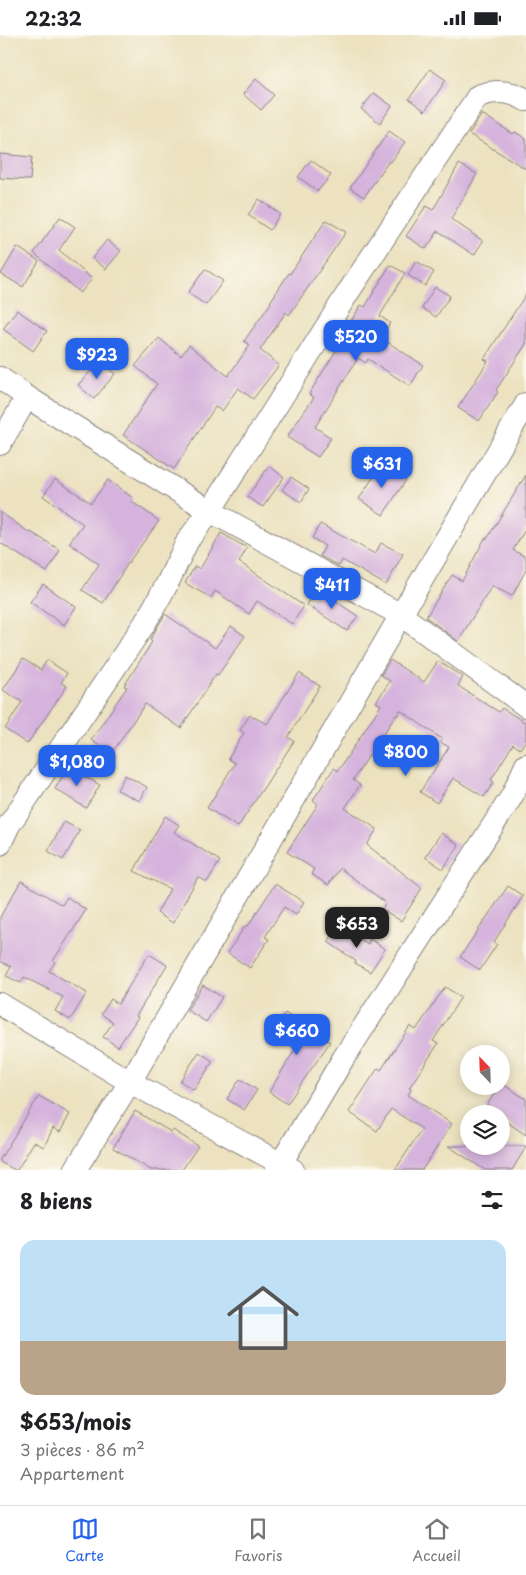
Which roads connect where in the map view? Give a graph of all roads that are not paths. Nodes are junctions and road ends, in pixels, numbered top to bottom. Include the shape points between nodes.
1 (526, 100) edge
2 (0, 378) edge
3 (27, 397) junction
4 (526, 404) edge
5 (0, 443) edge
6 (210, 511) junction
7 (401, 615) junction
8 (526, 706) edge
9 (526, 765) edge
10 (0, 844) edge
11 (0, 1004) edge
12 (130, 1082) junction
13 (284, 1167) edge
14 (75, 1170) edge

1 - 6 street via 490,91 478,96 349,291
2 - 3 street
3 - 5 street
3 - 6 street
4 - 7 street
6 - 7 street
6 - 10 street via 188,540 145,623 9,825
7 - 8 street
7 - 12 street
9 - 13 street via 512,796 343,1059
11 - 12 street
12 - 13 street
12 - 14 street

